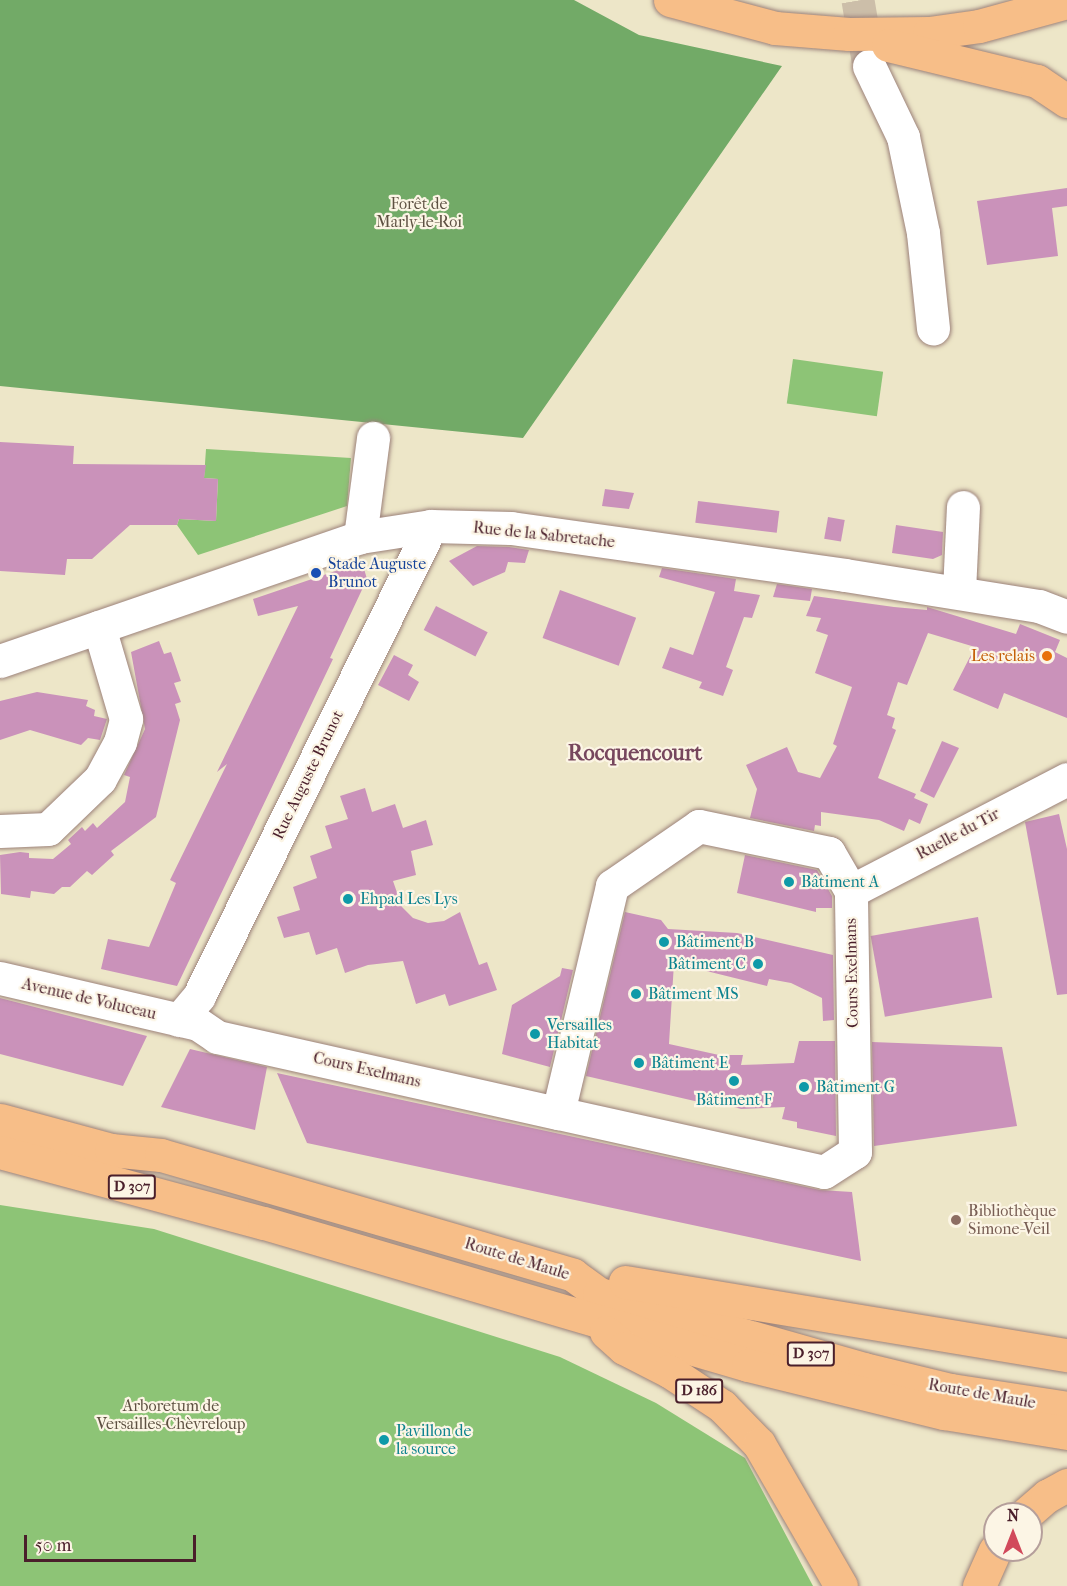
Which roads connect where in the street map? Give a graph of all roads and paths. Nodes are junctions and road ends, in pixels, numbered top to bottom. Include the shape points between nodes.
1 (670, 0) edge
2 (1065, 1) edge
3 (849, 34) junction
4 (869, 66) tunnel mouth
5 (1067, 101) edge
6 (933, 328) dead end
7 (374, 438) dead end
8 (963, 507) dead end
9 (431, 526) junction
10 (360, 537) junction
11 (959, 591) junction
12 (1067, 617) edge
13 (99, 627) junction
14 (0, 661) edge
15 (1067, 779) edge
16 (0, 831) edge
17 (851, 891) junction
18 (0, 978) edge
19 (179, 1020) junction
20 (0, 1098) edge
21 (558, 1113) junction
22 (0, 1120) edge
23 (0, 1152) edge
24 (161, 1155) junction
25 (573, 1275) junction
26 (587, 1317) junction
27 (1067, 1355) edge
28 (1067, 1408) edge
29 (1067, 1433) edge
30 (1067, 1485) edge
31 (1043, 1502) edge
32 (990, 1562) edge
33 (842, 1586) edge
34 (979, 1586) edge

1 - 3 main road via 775,28
2 - 3 main road via 979,26 929,33
3 - 5 main road via 1037,81
4 - 6 street via 903,137 923,233
7 - 10 street
8 - 11 street
9 - 10 street, Rue de la Sabretache
9 - 11 street, Rue de la Sabretache via 512,528
9 - 19 street, Rue Auguste Brunot via 200,996
10 - 13 street, Rue de la Sabretache
11 - 12 street, Rue de la Sabretache via 1040,606
13 - 14 street, Rue de la Sabretache
13 - 16 street via 126,719 120,742 100,779 48,829
15 - 17 street, Ruelle du Tir
17 - 21 street, Cours Exelmans via 829,853 699,826 612,886
17 - 21 street, Cours Exelmans via 855,1152 845,1161 824,1172
18 - 19 street, Avenue de Voluceau
19 - 21 street, Cours Exelmans via 198,1024 217,1037
20 - 24 main road via 121,1136
22 - 24 main road, Route de Maule via 111,1150
23 - 26 main road, Route de Maule / D 307 via 264,1223
24 - 25 main road, Route de Maule / D 307
25 - 27 main road, D 307
25 - 28 main road, Route de Maule / D 307 via 599,1294 864,1369 951,1390
26 - 29 main road, Route de Maule / D 307 via 748,1365 944,1413
26 - 33 main road, D 186 via 624,1348 669,1371 722,1406 759,1444
30 - 31 main road
32 - 34 main road

